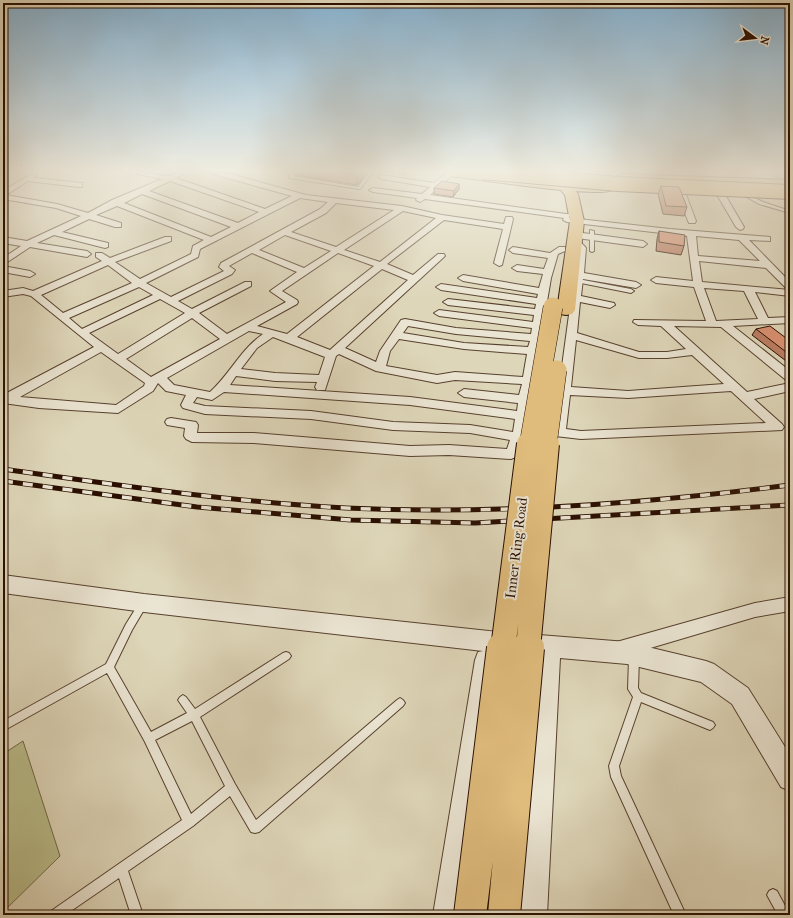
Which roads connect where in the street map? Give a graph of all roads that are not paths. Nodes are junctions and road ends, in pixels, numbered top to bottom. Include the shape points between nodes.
1 (84, 215) edge
2 (148, 215) edge
3 (207, 215) edge
4 (260, 215) edge
5 (315, 215) edge
6 (395, 215) edge
7 (432, 215) edge
8 (510, 215) edge
9 (530, 215) edge
10 (572, 215) edge
11 (690, 215) edge
12 (733, 215) edge
13 (88, 216) junction
14 (442, 217) junction
15 (692, 221) dead end
16 (118, 225) dead end
17 (237, 226) junction
18 (572, 226) junction
19 (506, 227) junction
20 (740, 227) dead end
21 (53, 232) junction
22 (284, 232) junction
23 (592, 234) junction
24 (692, 234) junction
25 (742, 238) junction
26 (168, 239) dead end
27 (767, 239) dead end
28 (3, 240) edge
29 (211, 240) junction
30 (30, 243) junction
31 (643, 244) dead end
32 (105, 245) dead end
33 (252, 250) junction
34 (338, 250) junction
35 (513, 250) dead end
36 (592, 251) dead end
37 (558, 253) junction
38 (87, 254) dead end
39 (99, 255) dead end
40 (441, 256) dead end
41 (694, 258) junction
42 (3, 262) edge
43 (108, 262) junction
44 (499, 263) dead end
45 (768, 265) junction
46 (381, 266) junction
47 (517, 268) dead end
48 (3, 269) edge
49 (305, 272) junction
50 (548, 272) junction
51 (30, 274) dead end
52 (462, 278) dead end
53 (578, 278) junction
54 (414, 279) junction
55 (656, 280) dead end
56 (139, 283) junction
57 (248, 284) dead end
58 (698, 284) junction
59 (441, 287) dead end
60 (790, 287) edge
61 (633, 288) dead end
62 (748, 289) junction
63 (790, 293) edge
64 (34, 294) junction
65 (4, 295) edge
66 (161, 295) junction
67 (171, 301) junction
68 (448, 302) dead end
69 (610, 305) dead end
70 (551, 307) junction
71 (192, 313) junction
72 (439, 313) dead end
73 (63, 317) junction
74 (790, 320) edge
75 (764, 321) junction
76 (776, 321) junction
77 (638, 322) dead end
78 (663, 322) junction
79 (718, 323) junction
80 (248, 327) junction
81 (81, 332) junction
82 (790, 332) edge
83 (271, 333) junction
84 (571, 335) junction
85 (396, 336) junction
86 (289, 338) junction
87 (536, 338) junction
88 (227, 339) junction
89 (102, 347) junction
90 (533, 351) junction
91 (693, 351) junction
92 (334, 352) junction
93 (118, 359) junction
94 (380, 368) junction
95 (234, 372) junction
96 (790, 377) edge
97 (323, 379) junction
98 (155, 380) junction
99 (528, 381) junction
100 (734, 387) junction
101 (790, 387) edge
102 (221, 388) junction
103 (564, 390) junction
104 (194, 392) junction
105 (464, 393) dead end
106 (319, 396) junction
107 (745, 397) junction
108 (5, 399) edge
109 (525, 400) junction
110 (522, 416) junction
111 (171, 422) dead end
112 (518, 437) junction
113 (3, 584) edge
114 (144, 603) junction
115 (790, 604) edge
116 (489, 641) junction
117 (550, 646) junction
118 (612, 651) junction
119 (634, 654) junction
120 (286, 656) dead end
121 (109, 666) junction
122 (638, 696) junction
123 (183, 700) dead end
124 (400, 703) dead end
125 (194, 715) junction
126 (710, 725) dead end
127 (3, 726) edge
128 (149, 738) junction
129 (789, 773) edge
130 (231, 788) junction
131 (189, 822) junction
132 (122, 870) junction
133 (773, 894) dead end
134 (55, 915) edge
135 (137, 915) edge
136 (447, 915) edge
137 (470, 915) edge
138 (504, 915) edge
139 (533, 915) edge
140 (680, 915) edge
141 (784, 915) edge

1 - 13 street
2 - 29 street
3 - 17 street
4 - 17 street
5 - 22 street
6 - 34 street
7 - 14 street
8 - 19 street
9 - 18 street
10 - 18 highway, Inner Ring Road
11 - 15 street
12 - 20 street
13 - 16 street
13 - 21 street
14 - 19 street
14 - 46 street
17 - 29 street
18 - 23 street
18 - 24 street
18 - 37 highway, Inner Ring Road
18 - 53 street via 582,248
18 - 70 highway, Inner Ring Road
19 - 44 street
21 - 30 street
21 - 32 street
22 - 33 street
22 - 34 street
23 - 31 street
23 - 36 lane
24 - 25 street
24 - 41 street
25 - 27 street
25 - 45 street
26 - 43 street
28 - 30 street
29 - 56 street via 196,248 195,255
30 - 38 street
30 - 42 street
33 - 49 street
33 - 67 street via 224,265 229,272
34 - 46 street
34 - 49 street
35 - 37 street
37 - 50 street
37 - 70 highway, Inner Ring Road
39 - 43 street
40 - 54 street
41 - 45 street
41 - 58 street
43 - 56 street
43 - 64 street
45 - 60 street
46 - 54 street
46 - 86 street
47 - 50 street
48 - 51 street
49 - 80 street via 275,291 293,302
50 - 70 street
52 - 70 street
53 - 61 street
53 - 70 street
54 - 92 street
55 - 58 street
56 - 66 street
56 - 73 street
57 - 71 street
58 - 62 street
58 - 79 street
59 - 70 street
62 - 63 street
62 - 75 street
64 - 65 street via 22,290
64 - 73 street
66 - 67 street
66 - 81 street
67 - 71 street
68 - 70 street
69 - 70 street
70 - 72 street
70 - 84 street
70 - 87 street
70 - 137 highway, Inner Ring Road, bridge via 527,457
70 - 138 highway, Inner Ring Road, bridge via 548,433
71 - 88 street
71 - 93 street
73 - 81 street
74 - 76 street
75 - 76 street
75 - 79 street
76 - 82 street
77 - 78 street
78 - 79 street
78 - 91 street
79 - 96 street
80 - 83 street
80 - 88 street
81 - 89 street
83 - 86 street
83 - 95 street via 253,346
84 - 91 street via 639,355 667,355
84 - 103 street
85 - 87 street via 405,322 456,331
85 - 90 street via 464,346
85 - 94 street via 386,351
86 - 92 street
87 - 90 street
88 - 98 street
89 - 93 street
89 - 108 street
90 - 99 street
91 - 100 street
92 - 94 street
92 - 97 street
93 - 98 street
94 - 99 street via 444,380 455,376
95 - 97 street
95 - 102 street
97 - 106 street
98 - 104 street via 170,388
98 - 108 street via 149,388 118,408 40,404
99 - 109 street
100 - 103 street via 636,394 584,394
100 - 107 street
101 - 107 street
102 - 104 street via 212,396
102 - 106 street
103 - 107 street via 559,432 581,435 778,427
104 - 112 street via 187,405 205,410 311,415 393,426 470,429
105 - 109 street
106 - 110 street via 397,401
109 - 110 street
110 - 112 street
111 - 112 street via 192,424 192,437 254,438 410,451 449,450 511,454
113 - 114 street
114 - 116 street
114 - 121 lane via 128,627
115 - 118 street via 754,610
116 - 117 street
116 - 136 street
117 - 118 street
117 - 139 street
118 - 119 street
119 - 122 lane via 633,689
119 - 129 street via 706,672 740,696
120 - 125 lane
121 - 127 lane
121 - 128 lane
122 - 126 lane
122 - 140 lane via 614,766 616,777
123 - 125 lane
124 - 130 lane via 255,828
125 - 128 lane
125 - 130 lane
128 - 131 lane
130 - 131 lane
131 - 132 lane
132 - 134 lane
132 - 135 lane
133 - 141 lane

